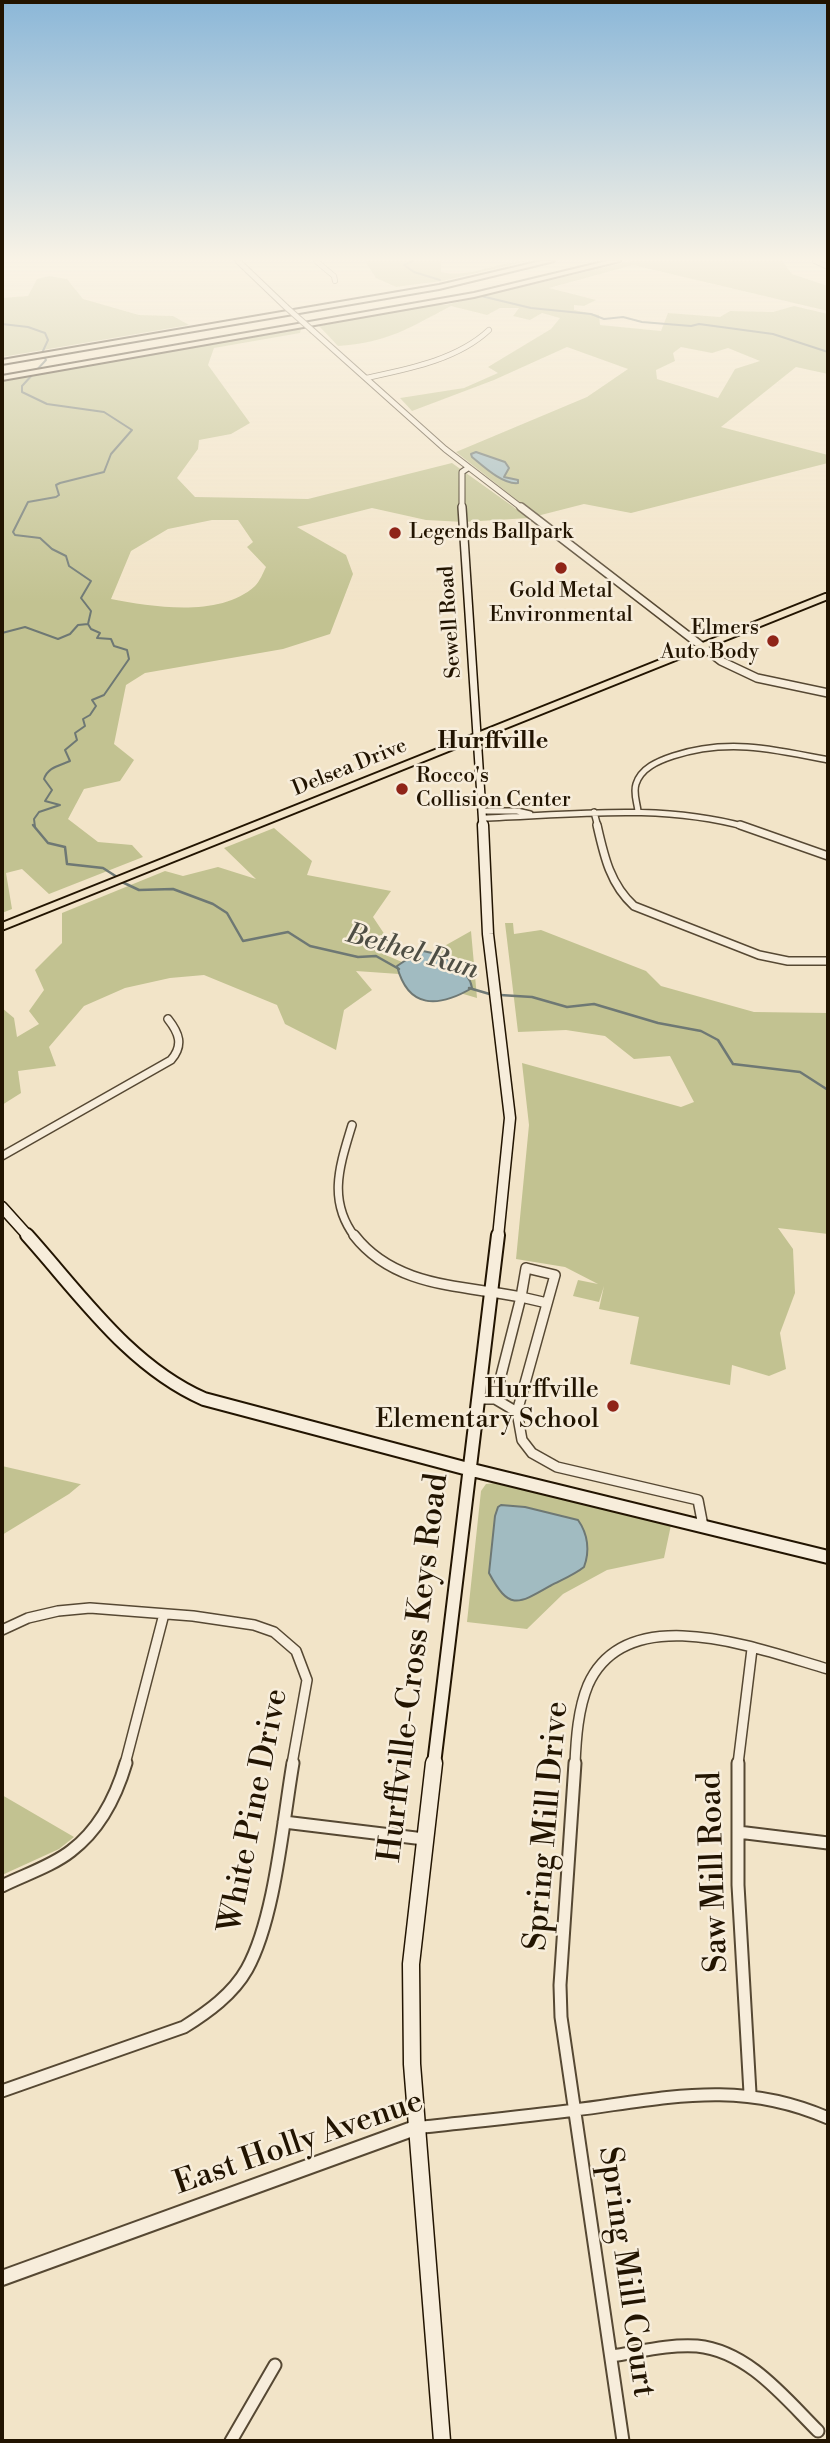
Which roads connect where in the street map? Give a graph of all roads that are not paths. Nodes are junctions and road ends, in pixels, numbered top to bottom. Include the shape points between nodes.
1 (20, 375) edge
2 (363, 375) edge
3 (381, 375) edge
4 (3, 378) edge
5 (366, 378) junction
6 (468, 468) junction
7 (828, 596) edge
8 (700, 646) junction
9 (828, 693) edge
10 (476, 736) junction
11 (828, 760) edge
12 (638, 811) junction
13 (594, 812) junction
14 (483, 814) junction
15 (828, 856) edge
16 (2, 927) edge
17 (828, 961) edge
18 (167, 1019) dead end
19 (352, 1125) dead end
20 (2, 1156) edge
21 (2, 1207) edge
22 (493, 1291) junction
23 (521, 1297) junction
24 (547, 1303) junction
25 (478, 1399) junction
26 (495, 1399) junction
27 (517, 1412) junction
28 (468, 1469) junction
29 (703, 1526) junction
30 (828, 1557) edge
31 (164, 1614) junction
32 (2, 1630) edge
33 (752, 1649) junction
34 (828, 1669) edge
35 (284, 1822) junction
36 (738, 1832) junction
37 (424, 1839) junction
38 (828, 1843) edge
39 (2, 1886) edge
40 (2, 2091) edge
41 (750, 2093) junction
42 (575, 2110) junction
43 (828, 2118) edge
44 (415, 2127) junction
45 (2, 2278) edge
46 (611, 2356) junction
47 (275, 2365) dead end
48 (818, 2431) dead end
49 (231, 2441) edge
50 (442, 2441) edge
51 (623, 2441) edge

1 - 4 highway
2 - 5 street, bridge
3 - 5 street
5 - 6 street
6 - 8 street
6 - 10 main road, Sewell Road via 462,472 462,523
7 - 8 main road, Delsea Drive
8 - 9 street via 748,675
8 - 10 main road, Delsea Drive
10 - 14 main road, Hurffville-Cross Keys Road
10 - 16 main road, Delsea Drive
11 - 12 street via 740,743 701,746 660,760 644,772 635,788
12 - 13 street
12 - 15 street via 766,832
13 - 14 street via 522,817
13 - 17 street via 615,884 634,906 759,956
14 - 22 main road, Hurffville-Cross Keys Road via 488,934 510,1118
18 - 20 street via 180,1041 171,1060
19 - 22 street via 337,1194 352,1234 371,1253 413,1278
21 - 28 main road via 135,1355 174,1386 215,1403
22 - 23 street
22 - 25 main road, Hurffville-Cross Keys Road
23 - 24 street
23 - 24 street via 526,1268 555,1275
23 - 26 street
24 - 27 street
25 - 26 street
25 - 28 main road, Hurffville-Cross Keys Road
26 - 27 street
27 - 29 street via 520,1439 539,1458 557,1467 698,1500
28 - 29 main road
28 - 37 main road, Hurffville-Cross Keys Road
29 - 30 main road
31 - 32 street, White Pine Drive via 72,1609 34,1615
31 - 35 street, White Pine Drive via 263,1628 286,1638 300,1656 307,1690
31 - 39 street via 117,1793 104,1816 71,1851
33 - 34 street, Spring Mill Drive
33 - 36 street, Saw Mill Road via 738,1745
33 - 42 street, Spring Mill Drive via 688,1635 643,1637 604,1661 584,1693 577,1731 560,1985 561,2025
35 - 37 street
35 - 40 street, White Pine Drive via 257,1948 246,1971 219,2002 184,2027
36 - 38 street
36 - 41 street, Saw Mill Road
37 - 44 main road, Hurffville-Cross Keys Road via 411,1982
41 - 42 street, East Holly Avenue via 680,2096
41 - 43 street, East Holly Avenue via 786,2099
42 - 44 street, East Holly Avenue
42 - 46 street, Spring Mill Court
44 - 45 street, East Holly Avenue
44 - 50 main road, Hurffville-Cross Keys Road
46 - 48 street via 694,2346 723,2353 755,2374
46 - 51 street, Spring Mill Court
47 - 49 street

